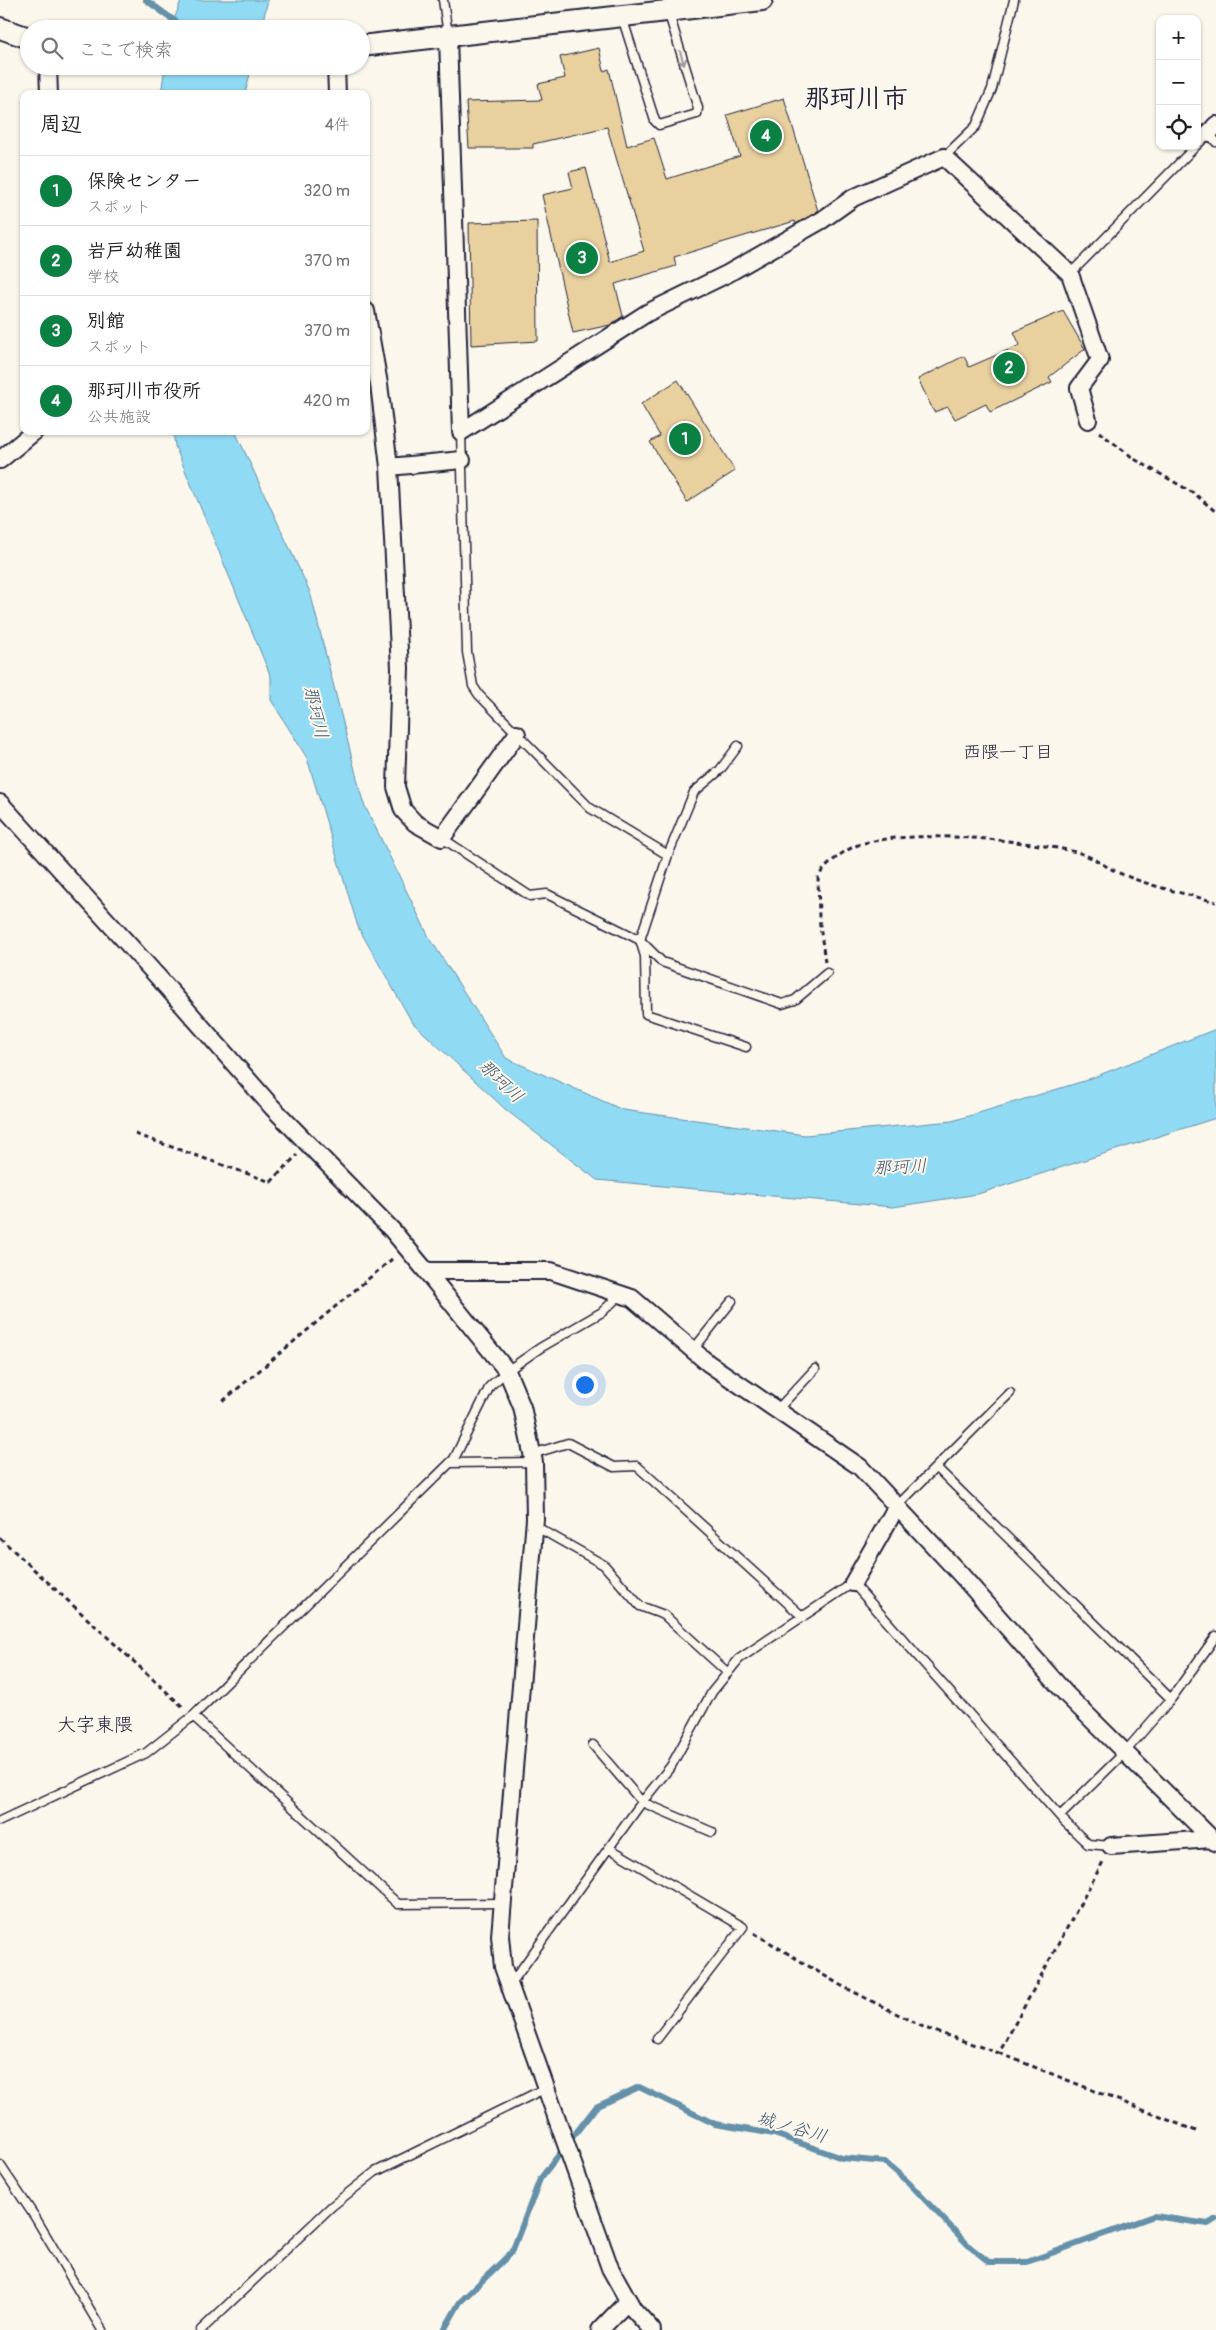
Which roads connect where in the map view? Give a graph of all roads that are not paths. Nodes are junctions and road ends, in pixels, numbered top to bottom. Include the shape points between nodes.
1 (443, 0) edge
2 (762, 0) edge
3 (1014, 0) edge
4 (668, 12) junction
5 (622, 17) junction
6 (0, 28) edge
7 (20, 35) edge
8 (448, 38) junction
9 (370, 45) edge
10 (48, 75) edge
11 (336, 75) edge
12 (49, 90) edge
13 (337, 90) edge
14 (1207, 138) edge
15 (944, 157) junction
16 (1070, 274) junction
17 (370, 333) edge
18 (1088, 420) road end
19 (461, 432) junction
20 (30, 435) edge
21 (0, 460) edge
22 (462, 460) junction
23 (389, 467) junction
24 (517, 734) junction
25 (738, 746) dead end
26 (0, 803) edge
27 (442, 838) junction
28 (668, 855) junction
29 (640, 940) junction
30 (827, 973) road end
31 (746, 1047) dead end
32 (426, 1271) junction
33 (620, 1295) junction
34 (732, 1301) dead end
35 (692, 1350) junction
36 (816, 1369) dead end
37 (507, 1371) junction
38 (1010, 1394) dead end
39 (777, 1410) junction
40 (533, 1458) junction
41 (450, 1463) junction
42 (936, 1467) junction
43 (897, 1506) junction
44 (535, 1526) junction
45 (853, 1583) junction
46 (803, 1616) junction
47 (1216, 1636) edge
48 (728, 1673) junction
49 (1171, 1699) junction
50 (193, 1716) junction
51 (593, 1746) dead end
52 (1124, 1753) junction
53 (642, 1802) junction
54 (1060, 1816) junction
55 (0, 1821) edge
56 (712, 1832) dead end
57 (1214, 1841) edge
58 (1111, 1846) joint
59 (609, 1848) junction
60 (503, 1903) junction
61 (509, 1985) junction
62 (657, 2039) dead end
63 (546, 2088) junction
64 (0, 2164) edge
65 (628, 2301) junction
66 (102, 2330) edge
67 (201, 2330) edge
68 (600, 2330) edge
69 (652, 2330) edge

1 - 8 lane
2 - 4 street
3 - 15 lane via 992,89 976,126
4 - 5 street
4 -> 5 lane via 698,108 697,114 659,125
5 - 8 street
6 - 7 street
8 - 9 street
8 - 19 street
10 - 12 street
11 - 13 street
14 - 16 lane
15 - 16 street
15 - 19 street via 853,198 822,220 727,274 647,312
16 - 18 street via 1100,360 1079,388
17 - 23 street
19 - 22 lane
20 - 21 street
22 - 23 street
22 - 24 lane via 467,652 473,686
23 - 27 street via 400,668 396,787 404,810 415,823
24 - 27 street
24 - 28 lane via 590,808
25 - 28 lane via 720,770 694,792
26 - 32 street via 272,1107 392,1230
27 - 29 lane via 530,896 546,894
28 - 29 lane
29 - 30 lane via 662,962 782,1004 795,1000
29 - 31 lane via 645,956 646,1014
32 - 33 street via 551,1271
32 - 37 street
33 - 35 street via 632,1298
33 - 37 lane via 602,1312
34 - 35 lane
35 - 39 street
36 - 39 lane
37 - 40 street via 522,1407
37 - 41 lane via 490,1386
38 - 42 lane
39 - 43 street via 860,1467
40 - 41 lane
40 - 44 street
40 - 46 lane via 568,1443 614,1466 636,1466
41 - 50 lane
42 - 43 lane
42 - 49 lane
43 - 45 street
43 - 52 street via 1066,1694
44 - 48 lane via 604,1565 640,1606 664,1615
44 - 60 street
45 - 46 lane
45 - 54 lane
46 - 48 lane via 739,1659
47 - 49 lane
48 - 53 lane via 712,1692 671,1766
49 - 52 lane
50 - 55 lane via 146,1753
50 - 60 lane via 398,1904
51 - 53 lane
52 - 54 lane
52 - 57 street
53 - 56 lane
53 - 59 lane
54 - 58 lane via 1088,1844
57 - 58 street
59 - 61 lane
59 - 62 lane via 744,1927
60 - 61 street via 500,1936 503,1967
61 - 63 street
63 - 65 street via 610,2268
63 - 67 lane via 375,2172 332,2206
64 - 66 lane
65 - 68 street
65 - 69 street

